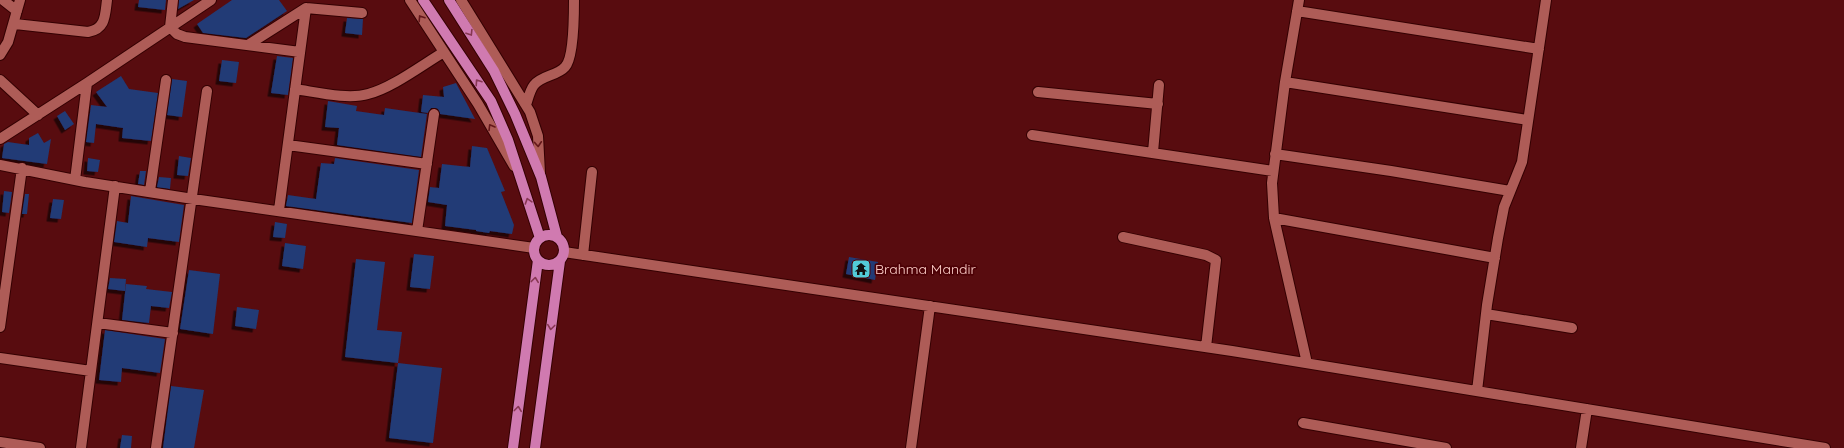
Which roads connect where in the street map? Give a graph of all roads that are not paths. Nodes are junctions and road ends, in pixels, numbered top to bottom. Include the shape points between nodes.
1 (4, 0) edge
2 (20, 0) edge
3 (107, 0) edge
4 (173, 0) edge
5 (211, 0) edge
6 (410, 0) edge
7 (423, 0) edge
8 (449, 0) edge
9 (461, 0) edge
10 (574, 0) edge
11 (1298, 0) edge
12 (1546, 0) edge
13 (306, 8) junction
14 (1296, 11) junction
15 (17, 12) junction
16 (362, 13) dead end
17 (14, 24) junction
18 (170, 27) junction
19 (248, 45) junction
20 (1539, 49) junction
21 (300, 52) junction
22 (444, 52) junction
23 (0, 55) edge
24 (0, 80) edge
25 (166, 80) dead end
26 (1285, 82) junction
27 (87, 83) junction
28 (1160, 85) dead end
29 (295, 89) junction
30 (207, 90) dead end
31 (1038, 92) dead end
32 (1158, 104) junction
33 (526, 105) junction
34 (434, 114) dead end
35 (38, 115) junction
36 (1528, 120) junction
37 (1032, 135) dead end
38 (0, 139) edge
39 (288, 145) junction
40 (1152, 152) junction
41 (1275, 154) junction
42 (427, 164) junction
43 (0, 165) edge
44 (22, 168) junction
45 (1273, 171) junction
46 (592, 172) dead end
47 (518, 173) junction
48 (541, 177) junction
49 (75, 180) junction
50 (116, 186) junction
51 (150, 191) junction
52 (1510, 191) junction
53 (193, 198) junction
54 (279, 210) junction
55 (1274, 218) junction
56 (417, 231) junction
57 (557, 237) junction
58 (1123, 237) dead end
59 (540, 238) junction
60 (534, 248) junction
61 (583, 255) junction
62 (562, 256) junction
63 (1495, 258) junction
64 (538, 260) junction
65 (930, 306) junction
66 (1486, 314) junction
67 (98, 323) junction
68 (0, 327) edge
69 (1572, 328) dead end
70 (173, 333) junction
71 (1206, 347) junction
72 (0, 358) edge
73 (1307, 363) junction
74 (92, 371) junction
75 (1477, 391) junction
76 (1587, 409) junction
77 (1303, 423) dead end
78 (1, 444) edge
79 (40, 448) edge
80 (81, 448) edge
81 (156, 448) edge
82 (513, 448) edge
83 (536, 448) edge
84 (911, 448) edge
85 (1446, 448) edge
86 (1581, 448) edge
87 (1825, 448) edge

1 - 15 street
2 - 15 street
3 - 17 street via 102,24 97,30 88,32
4 - 18 street
5 - 18 street
22 -> 6 street
47 -> 7 main road via 508,140 490,101
8 -> 48 main road via 494,71
9 - 33 street
10 - 33 street via 567,65 562,70 539,80 533,86
11 - 14 street
12 - 20 street
13 - 16 street
13 - 19 street
13 - 21 street
14 - 20 street
14 - 26 street
15 - 17 street
17 - 23 street
18 - 19 street via 185,37
18 - 27 street
19 - 21 street
20 - 36 street
21 - 29 street
22 - 29 street via 386,87 368,94 326,94
47 -> 22 street
24 - 35 street
25 - 51 street
26 - 36 street
26 - 41 street
27 - 35 street
27 - 49 street
28 - 32 street
29 - 39 street
30 - 53 street
31 - 32 street
32 - 40 street
33 -> 48 street via 538,136
34 - 42 street
35 - 38 street
36 - 52 street via 1522,162
37 - 40 street
39 - 42 street
39 - 54 street
40 - 45 street
41 - 45 street
41 - 52 street
42 - 56 street
43 - 44 street
44 - 49 street
44 - 68 street
45 - 55 street
46 - 61 street
59 -> 47 main road
48 - 57 main road
49 - 50 street
50 - 51 street
50 - 67 street
51 - 53 street
52 - 63 street via 1504,207
53 - 54 street
53 - 70 street
54 - 56 street
55 - 63 street
55 - 73 street
56 - 60 street
57 - 59 main road via 550,235
57 - 62 main road via 562,242
58 - 71 street via 1206,255 1216,260
59 - 60 main road
60 - 64 main road
61 - 62 street
61 - 65 street
62 - 64 main road via 548,265
62 -> 83 main road
63 - 66 street
82 -> 64 main road
65 - 71 street
65 - 84 street
66 - 69 street
66 - 75 street
67 - 70 street
67 - 74 street
70 - 81 street
71 - 73 street
72 - 74 street
73 - 75 street
74 - 80 street
75 - 76 street
76 - 86 street
76 - 87 street
77 - 85 street
78 - 79 street

